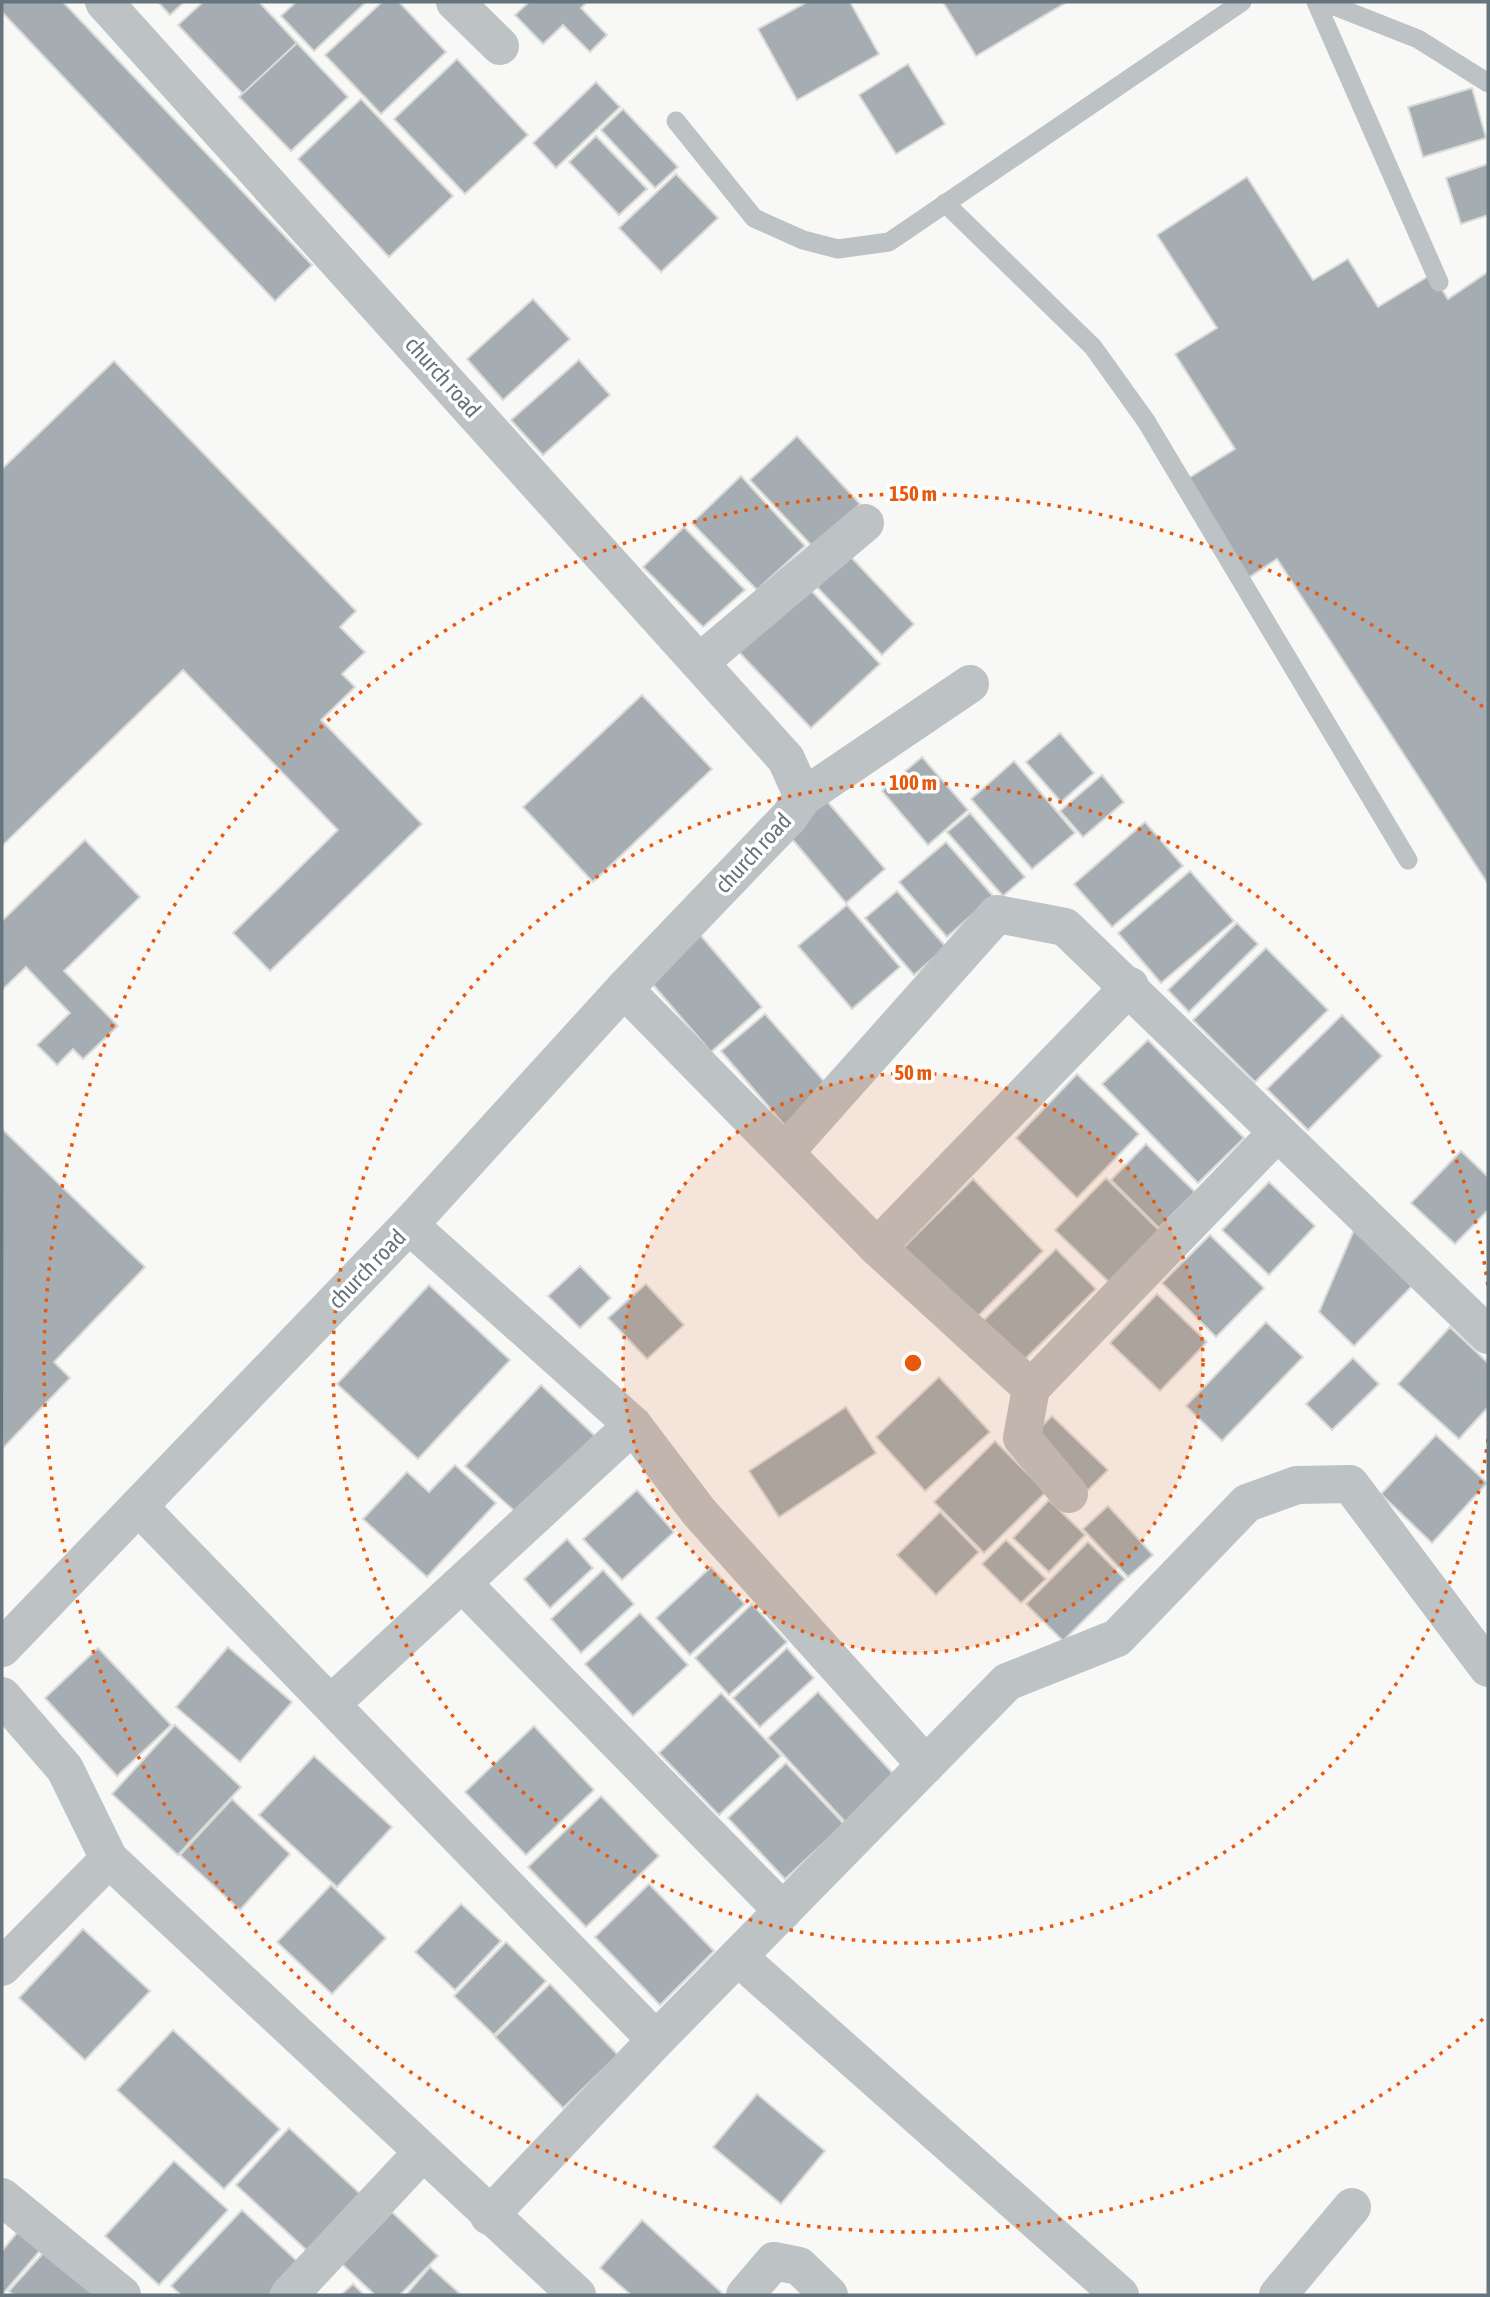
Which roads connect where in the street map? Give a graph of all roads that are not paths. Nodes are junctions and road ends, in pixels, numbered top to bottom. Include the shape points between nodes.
1 (104, 2) edge
2 (455, 2) edge
3 (1242, 2) edge
4 (1316, 2) edge
5 (1324, 2) edge
6 (500, 46) dead end
7 (1488, 83) edge
8 (676, 121) dead end
9 (945, 203) junction
10 (1439, 282) dead end
11 (865, 523) dead end
12 (700, 662) junction
13 (970, 684) dead end
14 (803, 797) junction
15 (1408, 860) dead end
16 (1130, 986) junction
17 (624, 989) junction
18 (1277, 1133) junction
19 (785, 1152) junction
20 (409, 1225) junction
21 (877, 1247) junction
22 (1488, 1335) edge
23 (1031, 1388) junction
24 (633, 1424) junction
25 (1069, 1494) dead end
26 (139, 1507) junction
27 (463, 1584) junction
28 (2, 1648) edge
29 (1488, 1668) edge
30 (2, 1696) edge
31 (332, 1703) junction
32 (926, 1765) junction
33 (109, 1859) junction
34 (783, 1911) junction
35 (738, 1957) junction
36 (2, 1966) edge
37 (656, 2040) junction
38 (422, 2152) junction
39 (2, 2197) edge
40 (1352, 2207) dead end
41 (489, 2216) junction
42 (122, 2295) edge
43 (289, 2295) edge
44 (576, 2295) edge
45 (745, 2295) edge
46 (829, 2295) edge
47 (1120, 2295) edge
48 (1278, 2295) edge

1 - 12 street, church road
2 - 6 street
3 - 9 lane
4 - 10 lane
5 - 7 lane via 1418,39
8 - 9 lane via 754,218 803,240 838,248 888,242
9 - 15 lane via 1093,347 1146,421
11 - 12 street
12 - 14 street, church road via 786,759
13 - 14 street
14 - 17 street, church road
16 - 18 street
16 - 19 street via 1065,927 997,914
16 - 21 street
17 - 19 street
17 - 20 street, church road
18 - 22 street
18 - 23 street
19 - 21 street
20 - 24 street
20 - 26 street, church road
21 - 23 street
23 - 25 street via 1022,1438
24 - 27 street
24 - 32 street via 699,1512
26 - 28 street, church road
26 - 31 street
27 - 31 street
27 - 34 street
29 - 32 street via 1350,1483 1297,1485 1247,1503 1116,1638 1007,1682
30 - 33 street via 65,1769
31 - 37 street
32 - 34 street
33 - 36 street
33 - 38 street
34 - 35 street
35 - 37 street
35 - 47 street
37 - 41 street
38 - 41 street
38 - 43 street
39 - 42 street
40 - 48 street
41 - 44 street
45 - 46 street via 774,2261 799,2266

